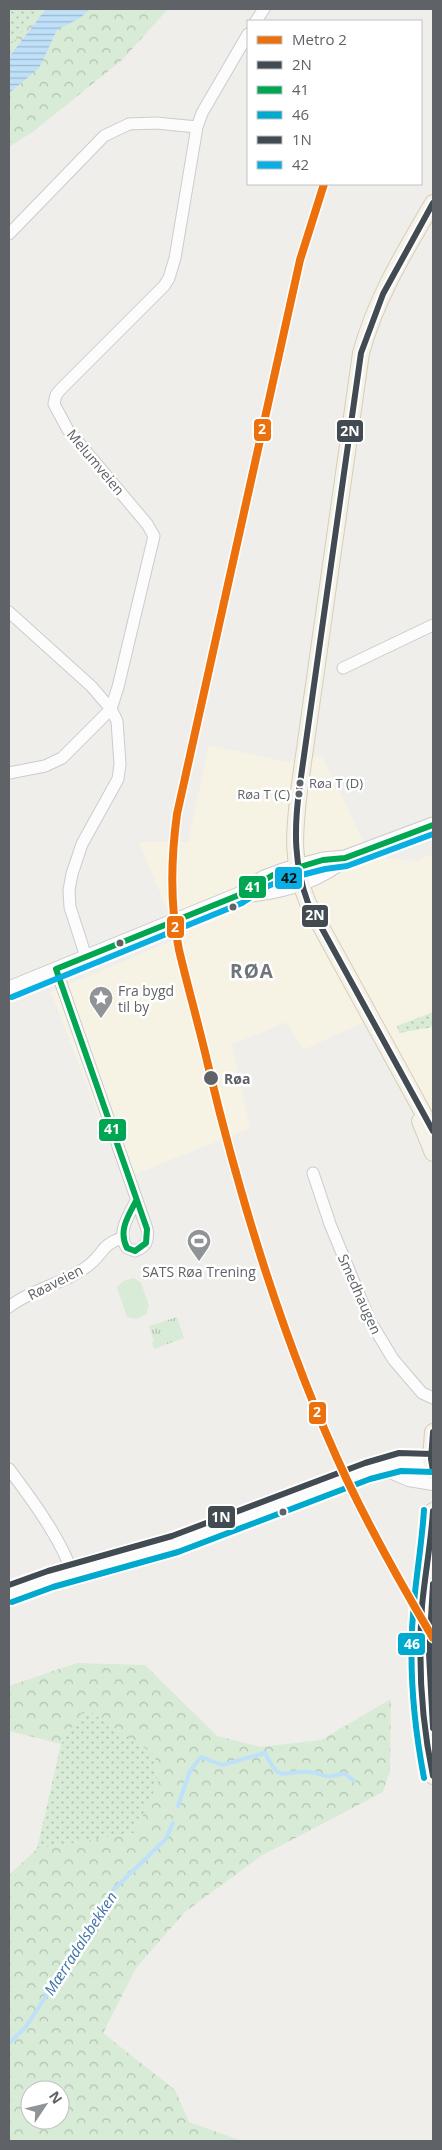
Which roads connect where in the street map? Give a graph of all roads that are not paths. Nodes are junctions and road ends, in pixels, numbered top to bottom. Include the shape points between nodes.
1 (264, 9) edge
2 (257, 20) edge
3 (247, 36) edge
4 (197, 127) junction
5 (433, 203) edge
6 (9, 234) edge
7 (9, 612) edge
8 (433, 625) edge
9 (343, 668) dead end
10 (111, 709) junction
11 (9, 773) edge
12 (433, 825) edge
13 (346, 858) junction
14 (296, 867) junction
15 (300, 883) junction
16 (239, 895) junction
17 (86, 957) junction
18 (56, 969) junction
19 (9, 989) edge
20 (432, 1144) edge
21 (313, 1173) dead end
22 (136, 1201) junction
23 (122, 1238) junction
24 (9, 1307) edge
25 (433, 1398) edge
26 (433, 1432) edge
27 (433, 1466) edge
28 (383, 1468) junction
29 (9, 1469) edge
30 (433, 1483) edge
31 (433, 1510) edge
32 (72, 1573) junction
33 (9, 1594) edge
34 (432, 1768) edge

1 - 2 street
3 - 4 street
4 - 6 street via 129,124 104,136
4 - 10 street, Melumveien via 169,278 60,390 54,404 68,430 154,536
5 - 14 main road via 382,294 361,352 299,791 294,846
7 - 10 street via 91,686
8 - 9 street
10 - 11 street via 62,758 38,768
10 - 17 street via 117,721 118,779 82,844 69,890 70,907
12 - 13 main road
13 - 14 main road
13 - 15 main road via 331,870
14 - 15 main road
14 - 16 main road via 264,878
15 - 16 main road via 278,891
15 - 20 main road via 323,933 411,1093
16 - 17 main road
17 - 18 main road
18 - 19 main road
18 - 22 street
21 - 25 street, Smedhaugen via 340,1250 374,1330 422,1393
22 - 23 street via 124,1225
22 - 23 street via 147,1229 147,1242 135,1252 127,1248
23 - 24 street, Røaveien via 109,1242 80,1271
26 - 27 main road
27 - 28 street via 400,1462
28 - 30 street via 409,1479
28 - 32 street via 352,1476 175,1544
29 - 32 street via 61,1548
31 - 34 main road via 422,1616 420,1676
32 - 33 street

